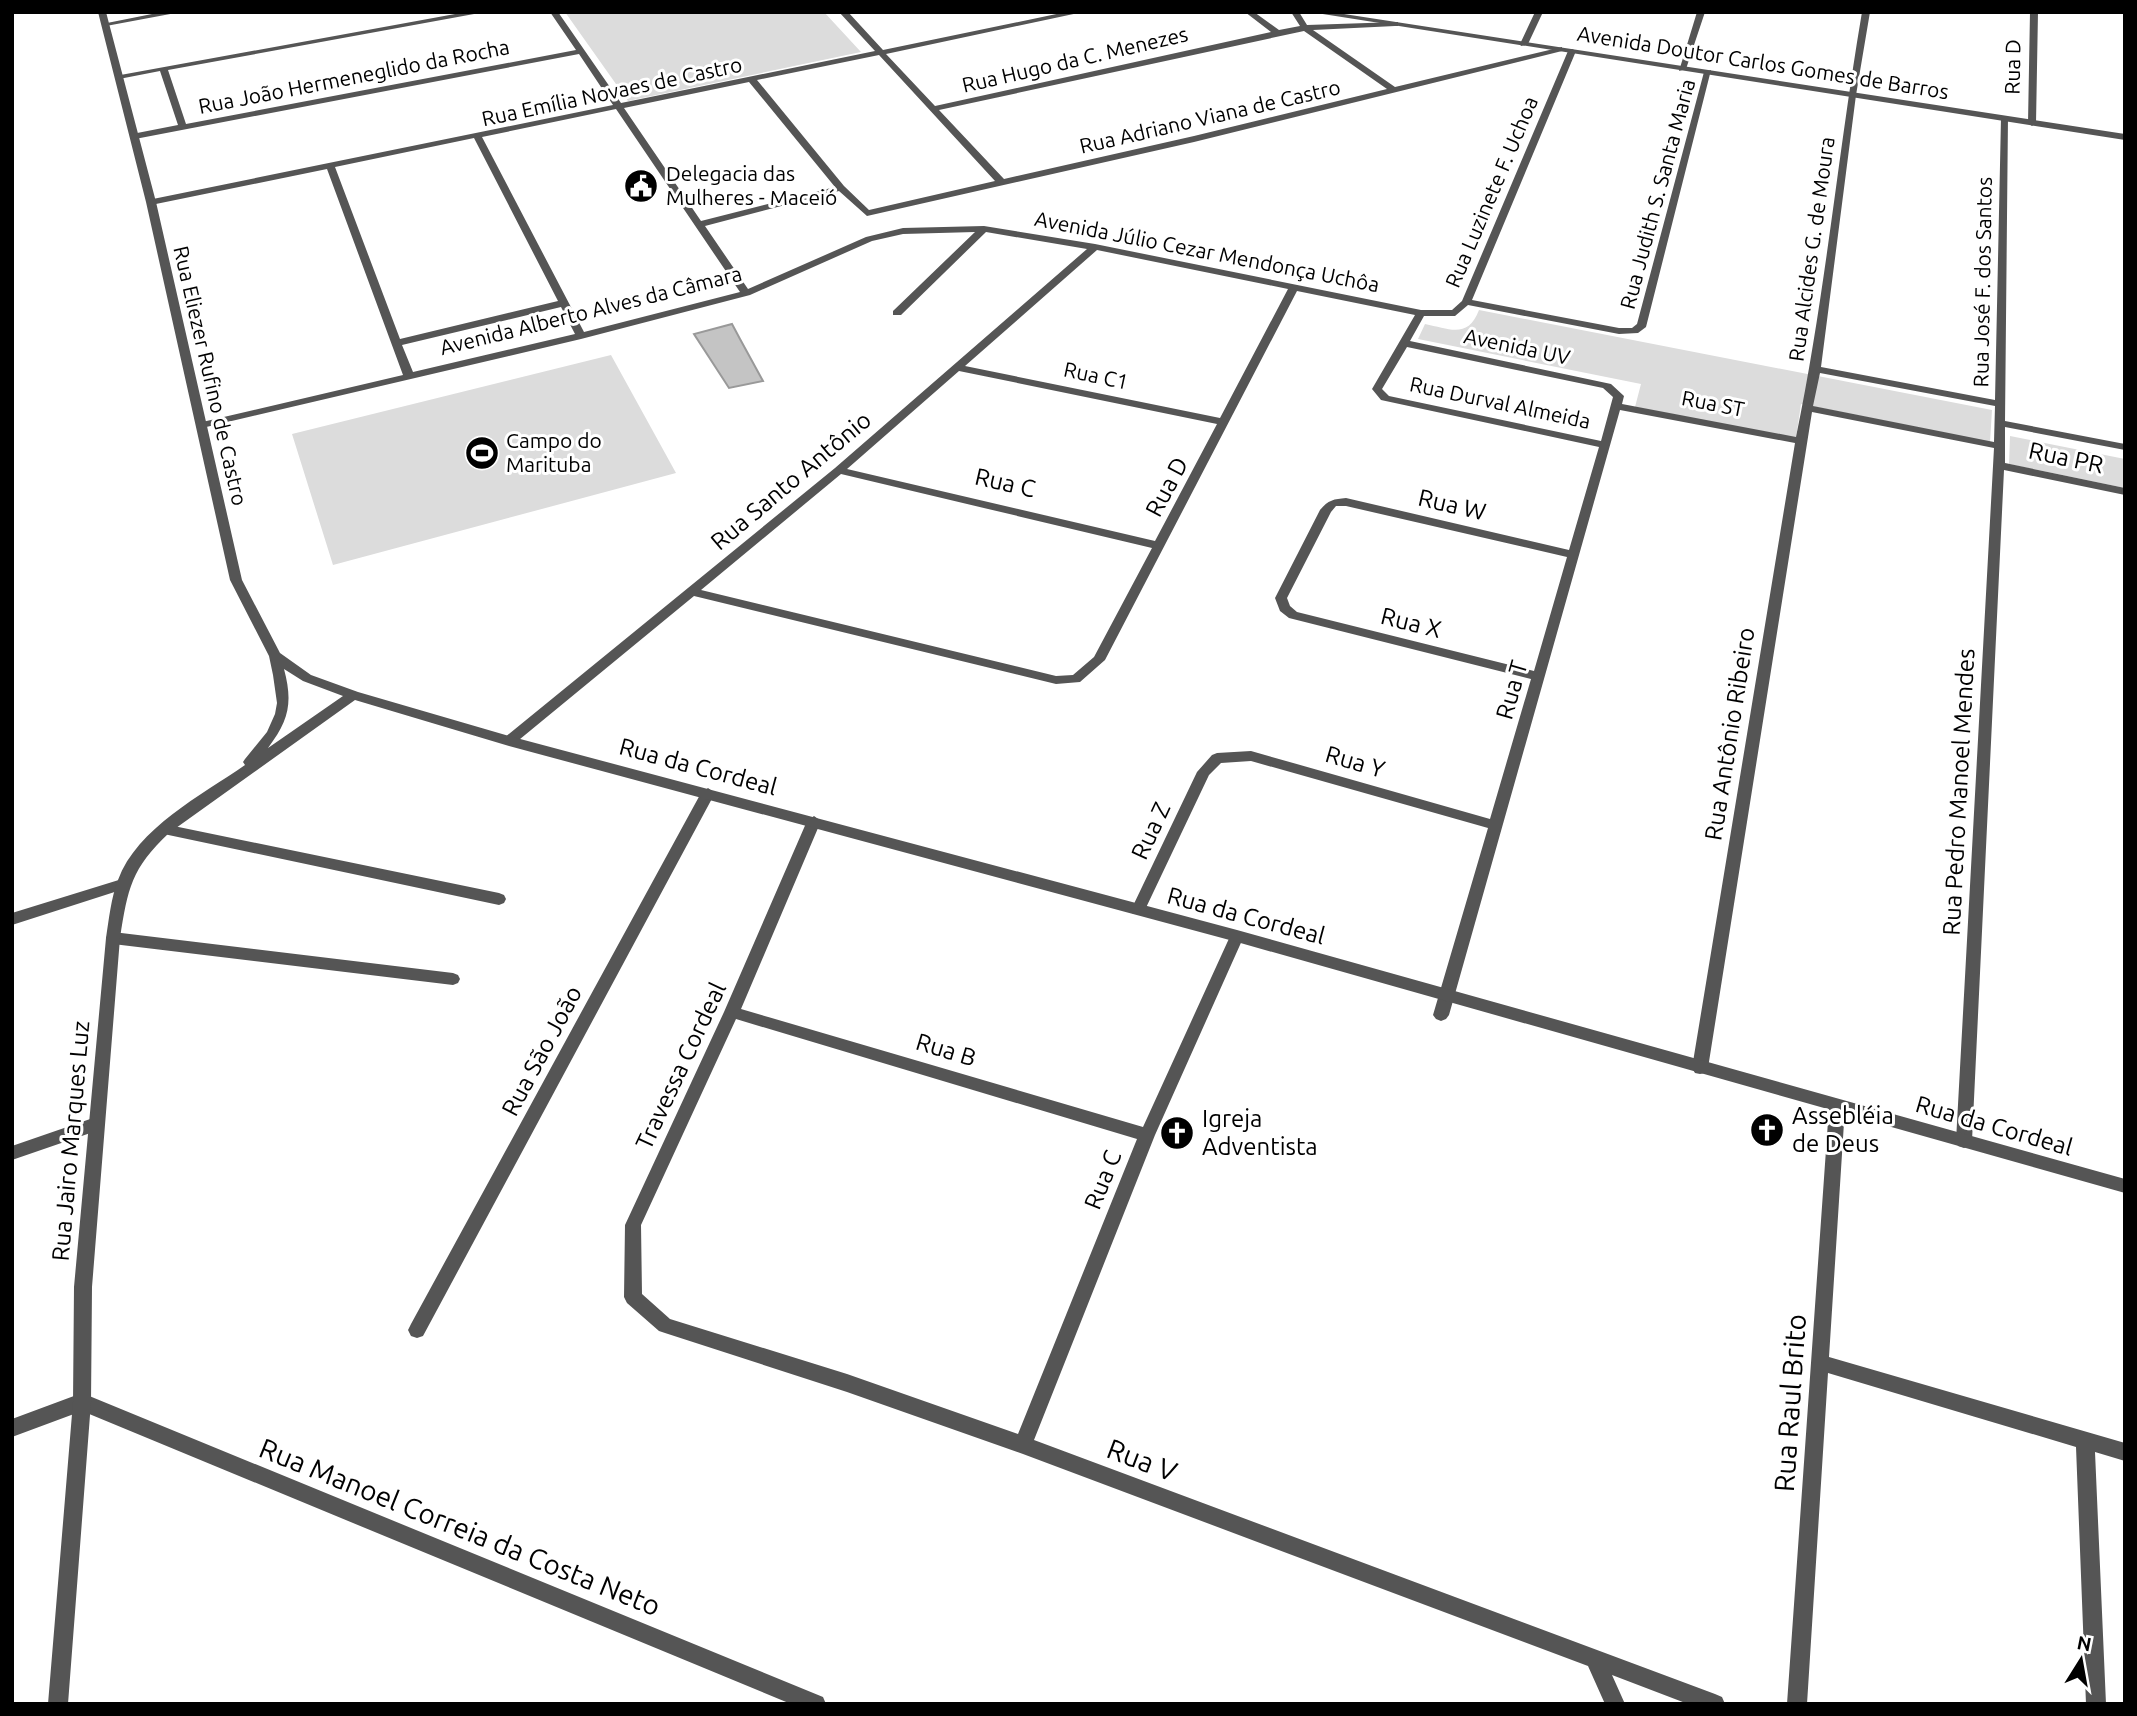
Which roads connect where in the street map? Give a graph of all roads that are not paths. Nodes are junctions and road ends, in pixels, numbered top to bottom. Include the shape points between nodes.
1 (102, 12) edge
2 (177, 12) edge
3 (481, 12) edge
4 (554, 12) edge
5 (843, 12) edge
6 (1079, 12) edge
7 (1249, 12) edge
8 (1295, 12) edge
9 (1314, 12) edge
10 (1539, 12) edge
11 (1701, 12) edge
12 (1866, 12) edge
13 (2034, 12) edge
14 (146, 15) edge
15 (106, 24) junction
16 (1395, 24) junction
17 (1305, 28) junction
18 (1277, 33) junction
19 (1524, 44) junction
20 (1559, 49) junction
21 (580, 51) junction
22 (1572, 51) junction
23 (880, 53) junction
24 (163, 68) junction
25 (1682, 69) junction
26 (1708, 72) junction
27 (119, 76) junction
28 (753, 81) junction
29 (1395, 91) junction
30 (1852, 95) junction
31 (619, 107) junction
32 (934, 109) junction
33 (2005, 118) junction
34 (2032, 123) junction
35 (183, 127) junction
36 (135, 136) junction
37 (478, 137) junction
38 (2125, 137) edge
39 (330, 166) junction
40 (1002, 183) junction
41 (841, 188) junction
42 (151, 202) junction
43 (700, 223) junction
44 (984, 229) junction
45 (1095, 247) junction
46 (1293, 288) junction
47 (746, 293) junction
48 (1466, 302) junction
49 (563, 303) junction
50 (897, 313) dead end
51 (1421, 313) junction
52 (581, 336) junction
53 (397, 343) junction
54 (1404, 343) junction
55 (959, 368) junction
56 (1816, 369) junction
57 (409, 377) junction
58 (1619, 401) junction
59 (2000, 404) junction
60 (1807, 408) junction
61 (1225, 422) junction
62 (2000, 423) junction
63 (202, 425) junction
64 (1801, 441) junction
65 (1606, 445) junction
66 (2000, 446) junction
67 (2125, 447) edge
68 (1999, 465) junction
69 (839, 470) junction
70 (2125, 492) edge
71 (1160, 546) junction
72 (1572, 554) junction
73 (690, 592) junction
74 (1282, 598) joint
75 (275, 656) junction
76 (1540, 677) junction
77 (353, 695) junction
78 (509, 741) junction
79 (1204, 772) joint
80 (240, 774) junction
81 (708, 793) junction
82 (814, 821) junction
83 (1497, 826) junction
84 (164, 828) junction
85 (122, 884) junction
86 (499, 899) dead end
87 (1138, 910) junction
88 (12, 919) edge
89 (1237, 936) junction
90 (113, 939) junction
91 (453, 979) dead end
92 (1447, 996) junction
93 (732, 1012) junction
94 (1441, 1015) dead end
95 (1700, 1068) junction
96 (1837, 1107) junction
97 (96, 1124) junction
98 (1147, 1135) junction
99 (1964, 1141) junction
100 (12, 1153) edge
101 (2125, 1186) edge
102 (665, 1325) joint
103 (417, 1330) dead end
104 (1821, 1363) junction
105 (82, 1402) junction
106 (12, 1428) edge
107 (2085, 1439) junction
108 (1023, 1445) junction
109 (2125, 1452) edge
110 (1595, 1660) junction
111 (58, 1704) edge
112 (817, 1704) edge
113 (1615, 1704) edge
114 (1715, 1704) edge
115 (1797, 1704) edge
116 (2096, 1704) edge

1 - 15 street, Rua Eliezer Rufino de Castro
2 - 14 street
3 - 24 street
4 - 21 street
5 - 23 street
6 - 23 street, Rua Emília Novaes de Castro
7 - 18 street
8 - 17 street
9 - 16 street, Avenida Doutor Carlos Gomes de Barros
10 - 19 street
11 - 25 street
12 - 30 street
13 - 34 street, Rua D
14 - 15 street
15 - 27 street, Rua Eliezer Rufino de Castro
16 - 17 street, Rua Hugo da C. Menezes
16 - 19 street, Avenida Doutor Carlos Gomes de Barros
17 - 18 street, Rua Hugo da C. Menezes
17 - 29 street
18 - 32 street, Rua Hugo da C. Menezes
19 - 20 street, Avenida Doutor Carlos Gomes de Barros
20 - 22 street, Avenida Doutor Carlos Gomes de Barros
20 - 29 street, Rua Adriano Viana de Castro
21 - 31 street
21 - 35 street, Rua João Hermeneglido da Rocha
22 - 25 street, Avenida Doutor Carlos Gomes de Barros
22 - 48 street, Rua Luzinete F. Uchoa
23 - 28 street, Rua Emília Novaes de Castro
23 - 32 street
24 - 27 street
24 - 35 street
25 - 26 street, Avenida Doutor Carlos Gomes de Barros
26 - 30 street, Avenida Doutor Carlos Gomes de Barros
26 - 48 street, Rua Judith S. Santa Maria via 1642,325 1634,331 1619,331
27 - 36 street, Rua Eliezer Rufino de Castro
28 - 31 street, Rua Emília Novaes de Castro
28 - 41 street
29 - 40 street, Rua Adriano Viana de Castro
30 - 33 street, Avenida Doutor Carlos Gomes de Barros
30 - 56 street, Rua Alcides G. de Moura
31 - 37 street, Rua Emília Novaes de Castro
31 - 43 street
32 - 40 street
33 - 34 street, Avenida Doutor Carlos Gomes de Barros
33 - 59 street, Rua José F. dos Santos
34 - 38 street, Avenida Doutor Carlos Gomes de Barros
35 - 36 street, Rua João Hermeneglido da Rocha
36 - 42 street, Rua Eliezer Rufino de Castro
37 - 39 street, Rua Emília Novaes de Castro
37 - 49 street
39 - 42 street, Rua Emília Novaes de Castro
39 - 53 street
40 - 41 street, Rua Adriano Viana de Castro via 867,213
41 - 43 street
42 - 63 street, Rua Eliezer Rufino de Castro
43 - 47 street
44 - 45 street, Avenida Júlio Cezar Mendonça Uchôa
44 - 47 street, Avenida Alberto Alves da Câmara via 903,231 869,239
44 - 50 street
45 - 46 street, Avenida Júlio Cezar Mendonça Uchôa
45 - 55 street, Rua Santo Antônio
46 - 51 street, Avenida Júlio Cezar Mendonça Uchôa
46 - 61 street, Rua D
47 - 52 street, Avenida Alberto Alves da Câmara
48 - 51 street, Rua Luzinete F. Uchoa via 1455,313
49 - 52 street
49 - 53 street
51 - 54 street
52 - 57 street, Avenida Alberto Alves da Câmara
53 - 57 street
54 - 58 street, Avenida UV via 1607,386
54 - 65 street, Rua Durval Almeida via 1377,389 1385,398
55 - 61 street, Rua C1
55 - 69 street, Rua Santo Antônio
56 - 59 street
56 - 60 street, Rua Alcides G. de Moura
57 - 63 street, Avenida Alberto Alves da Câmara
58 - 64 street, Rua ST
58 - 65 street, Rua T
59 - 62 street, Rua José F. dos Santos
60 - 64 street, Rua Antônio Ribeiro
60 - 66 street
61 - 71 street, Rua D
62 - 66 street, Rua José F. dos Santos
62 - 67 street
63 - 75 street, Rua Eliezer Rufino de Castro via 236,580
64 - 95 street, Rua Antônio Ribeiro
65 - 72 street, Rua T
66 - 68 street, Rua Pedro Manoel Mendes
68 - 70 street, Rua PR
68 - 99 street, Rua Pedro Manoel Mendes
69 - 71 street, Rua C
69 - 73 street, Rua Santo Antônio
71 - 73 street, Rua D via 1099,660 1076,679 1056,681
72 - 74 street, Rua W via 1346,502 1333,503
72 - 76 street, Rua T
73 - 78 street, Rua Santo Antônio
74 - 76 street, Rua X via 1284,608 1293,615
75 - 77 street, Rua Eliezer Rufino de Castro via 307,678
75 - 80 street via 284,691 280,725
76 - 83 street, Rua T
77 - 78 street, Rua da Cordeal
77 - 80 street, Rua Jairo Marques Luz
78 - 81 street, Rua da Cordeal
79 - 83 street, Rua Y via 1217,758 1251,756
79 - 87 street, Rua Z
80 - 84 street, Rua Jairo Marques Luz
81 - 82 street, Rua da Cordeal
81 - 103 street, Rua São João
82 - 87 street, Rua da Cordeal
82 - 93 street, Travessa Cordeal
83 - 92 street, Rua T
84 - 85 street, Rua Jairo Marques Luz via 138,853
84 - 86 street
85 - 88 street
85 - 90 street, Rua Jairo Marques Luz
87 - 89 street, Rua da Cordeal
89 - 92 street, Rua da Cordeal
89 - 98 street, Rua C
90 - 91 street
90 - 97 street, Rua Jairo Marques Luz
92 - 94 street, Rua T
92 - 95 street, Rua da Cordeal
93 - 98 street, Rua B
93 - 102 street, Travessa Cordeal via 633,1225 634,1297
95 - 96 street, Rua da Cordeal
96 - 99 street, Rua da Cordeal
96 - 104 street, Rua Raul Brito
97 - 100 street
97 - 105 street, Rua Jairo Marques Luz via 83,1287
98 - 108 street, Rua C
99 - 101 street, Rua da Cordeal
102 - 108 street, Rua V
104 - 107 street
104 - 115 street, Rua Raul Brito
105 - 106 street
105 - 111 street, Rua Jairo Marques Luz
105 - 112 street, Rua Manoel Correia da Costa Neto
107 - 109 street
107 - 116 street
108 - 110 street, Rua V
110 - 113 street
110 - 114 street

